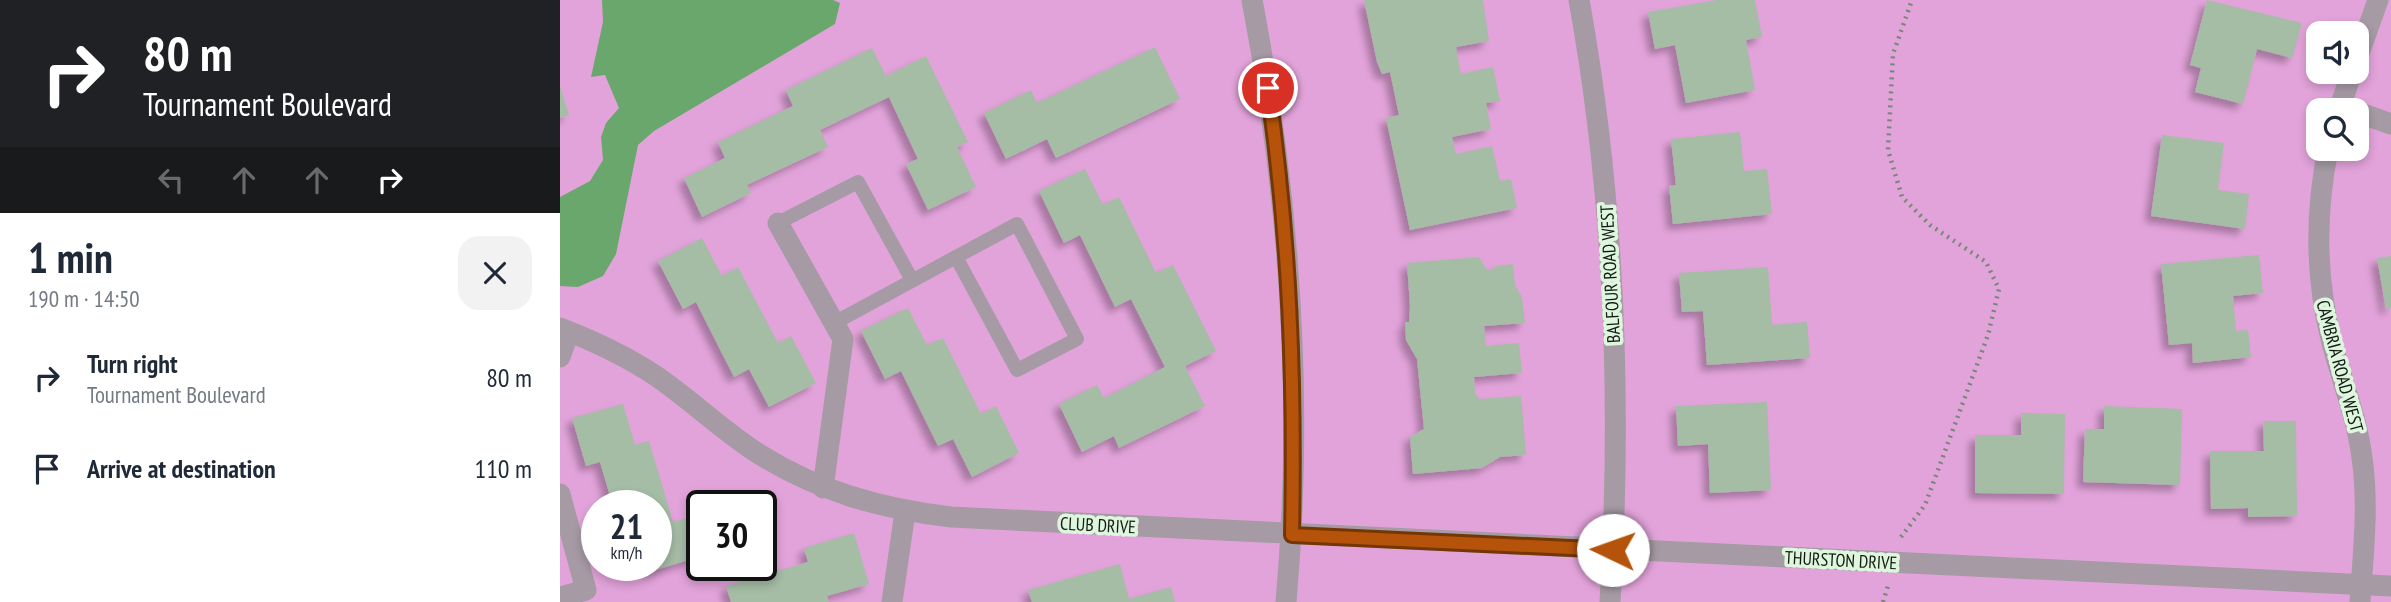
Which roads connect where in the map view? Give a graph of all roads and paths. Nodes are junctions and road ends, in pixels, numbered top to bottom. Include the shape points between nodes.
1 (1252, 0) edge
2 (1579, 0) edge
3 (1912, 0) edge
4 (2378, 0) edge
5 (2369, 25) edge
6 (2369, 117) edge
7 (2391, 124) edge
8 (2326, 161) edge
9 (778, 223) joint
10 (956, 257) junction
11 (912, 281) junction
12 (834, 323) junction
13 (564, 330) edge
14 (560, 356) edge
15 (823, 488) junction
16 (560, 494) edge
17 (905, 512) junction
18 (1292, 535) junction
19 (1613, 550) junction
20 (1895, 563) junction
21 (2391, 586) edge
22 (2360, 593) edge
23 (560, 597) edge
24 (892, 602) edge
25 (1286, 602) edge
26 (1610, 602) edge

1 - 18 street via 1281,181 1291,299 1295,416
2 - 19 street, BALFOUR ROAD WEST via 1603,170 1613,296
3 - 20 path via 1894,54 1888,150 1902,197 1930,225 1986,262 1999,289 1987,335 1925,505 1899,541
4 - 5 street
6 - 7 street
8 - 22 street, CAMBRIA ROAD WEST via 2318,217 2320,292 2362,458 2366,508
9 - 11 lane via 858,182
9 - 12 street
10 - 10 lane via 1017,224 1077,339 1017,370
10 - 11 lane
11 - 12 lane
12 - 15 street via 843,339
13 - 14 street, CLUB DRIVE
13 - 15 street, CLUB DRIVE via 656,376 758,453
15 - 17 street, CLUB DRIVE
16 - 23 street via 586,590
17 - 18 street, CLUB DRIVE
17 - 24 street
18 - 19 street, THURSTON DRIVE
18 - 25 street
19 - 20 street, THURSTON DRIVE
19 - 26 street, BALFOUR ROAD WEST
20 - 22 street, THURSTON DRIVE
21 - 22 street, THURSTON DRIVE

